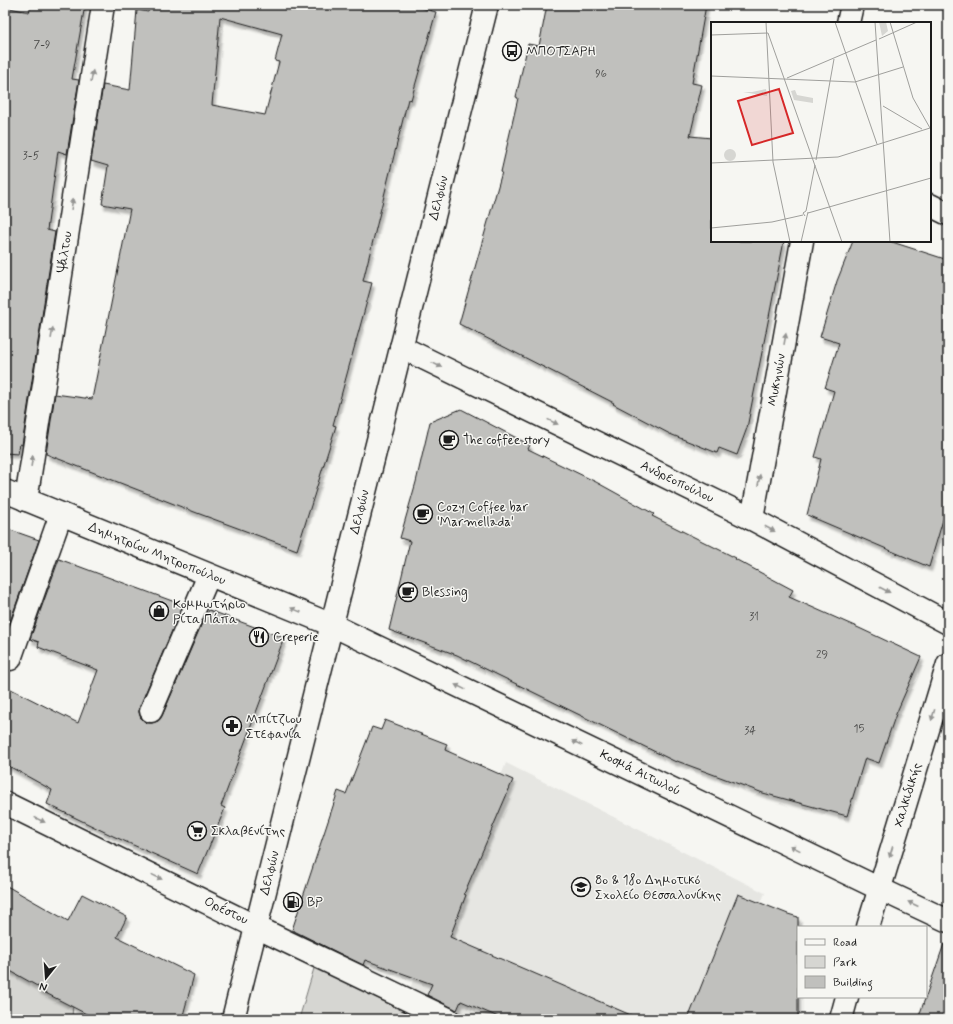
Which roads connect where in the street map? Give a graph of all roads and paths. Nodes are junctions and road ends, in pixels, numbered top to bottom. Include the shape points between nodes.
1 (104, 5) edge
2 (487, 5) edge
3 (852, 5) edge
4 (848, 22) edge
5 (931, 206) edge
6 (948, 214) edge
7 (802, 242) edge
8 (402, 347) junction
9 (5, 491) edge
10 (26, 500) junction
11 (61, 514) junction
12 (752, 519) junction
13 (209, 575) junction
14 (948, 623) edge
15 (332, 625) junction
16 (10, 659) dead end
17 (948, 664) edge
18 (151, 712) dead end
19 (5, 803) edge
20 (880, 889) junction
21 (948, 921) edge
22 (257, 926) junction
23 (868, 926) edge
24 (847, 998) edge
25 (233, 1019) edge
26 (448, 1019) edge
27 (840, 1019) edge

10 -> 1 street, Ψάλτου
2 - 8 street, Δελφών
3 - 4 street
5 - 6 street
12 -> 7 street, Μυκηνών
8 -> 12 street, Ανδρεοπούλου
8 - 15 street, Δελφών
9 - 10 street, Δημητρίου Μητροπούλου
10 - 11 street, Δημητρίου Μητροπούλου
11 - 13 street, Δημητρίου Μητροπούλου
11 - 16 street
12 -> 14 street, Ανδρεοπούλου
15 -> 13 street, Δημητρίου Μητροπούλου
13 - 18 street
20 -> 15 street, Κοσμά Αιτωλού
15 - 22 street, Δελφών
17 -> 20 street, Χαλκιδικής
19 -> 22 street, Ορέστου
21 -> 20 street, Κοσμά Αιτωλού
20 - 23 street, Χαλκιδικής
22 - 25 street, Δελφών
22 - 26 street, Ορέστου
24 - 27 street

